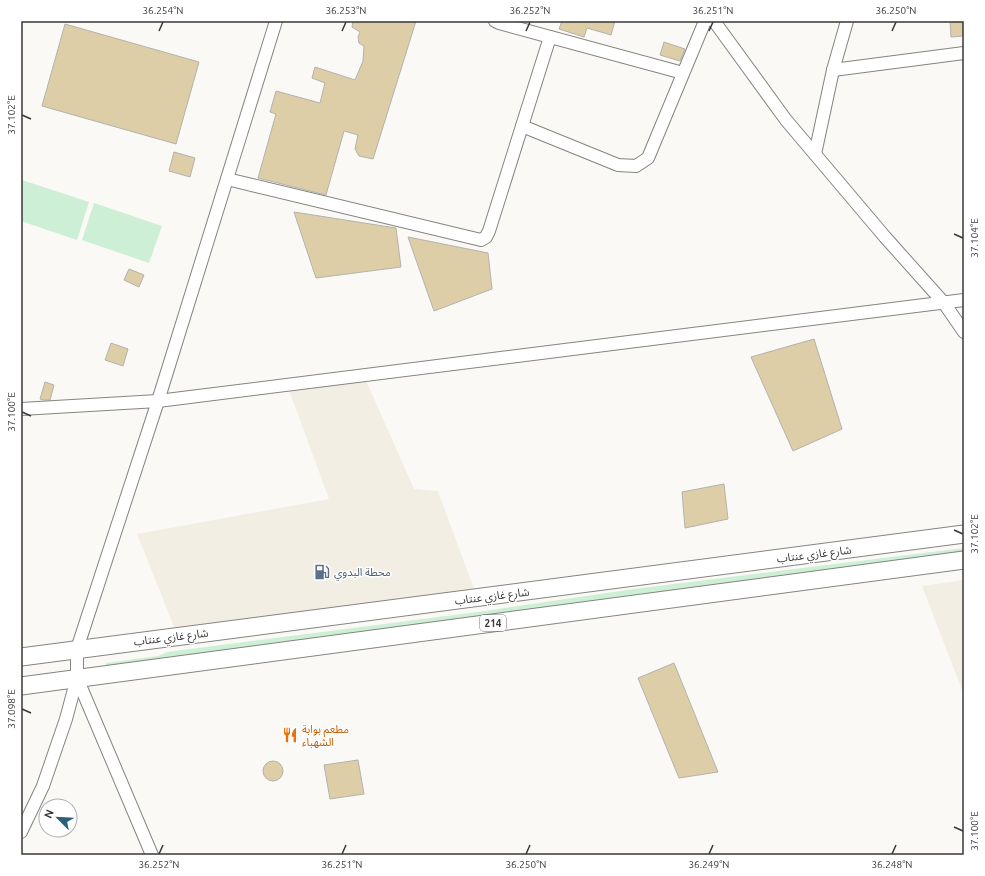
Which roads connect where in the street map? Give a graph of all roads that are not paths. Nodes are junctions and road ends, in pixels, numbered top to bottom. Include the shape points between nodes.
1 (276, 21) edge
2 (495, 21) edge
3 (705, 21) edge
4 (714, 21) edge
5 (847, 21) edge
6 (550, 37) junction
7 (964, 53) edge
8 (833, 70) junction
9 (683, 73) junction
10 (522, 126) junction
11 (815, 154) junction
12 (227, 179) junction
13 (964, 300) edge
14 (944, 303) junction
15 (964, 332) edge
16 (158, 401) junction
17 (21, 409) edge
18 (964, 534) edge
19 (964, 560) edge
20 (77, 649) junction
21 (21, 657) edge
22 (77, 678) junction
23 (21, 686) edge
24 (21, 832) edge
25 (152, 855) edge

1 - 12 street
2 - 6 street
3 - 9 street
4 - 11 street via 786,120
5 - 8 street
6 - 9 street
6 - 10 street
7 - 8 street
8 - 11 street
9 - 10 street via 648,158 636,166 618,165
10 - 12 street via 489,231 486,237 480,240
11 - 14 street
12 - 16 street
13 - 14 street
14 - 15 street
14 - 16 street
16 - 17 street
16 - 20 street
18 - 20 highway, شارع غازي عنتاب
19 - 22 highway, 214
20 - 21 highway, شارع غازي عنتاب
20 - 22 street
22 - 23 highway, 214
22 - 24 street via 43,786
22 - 25 street

